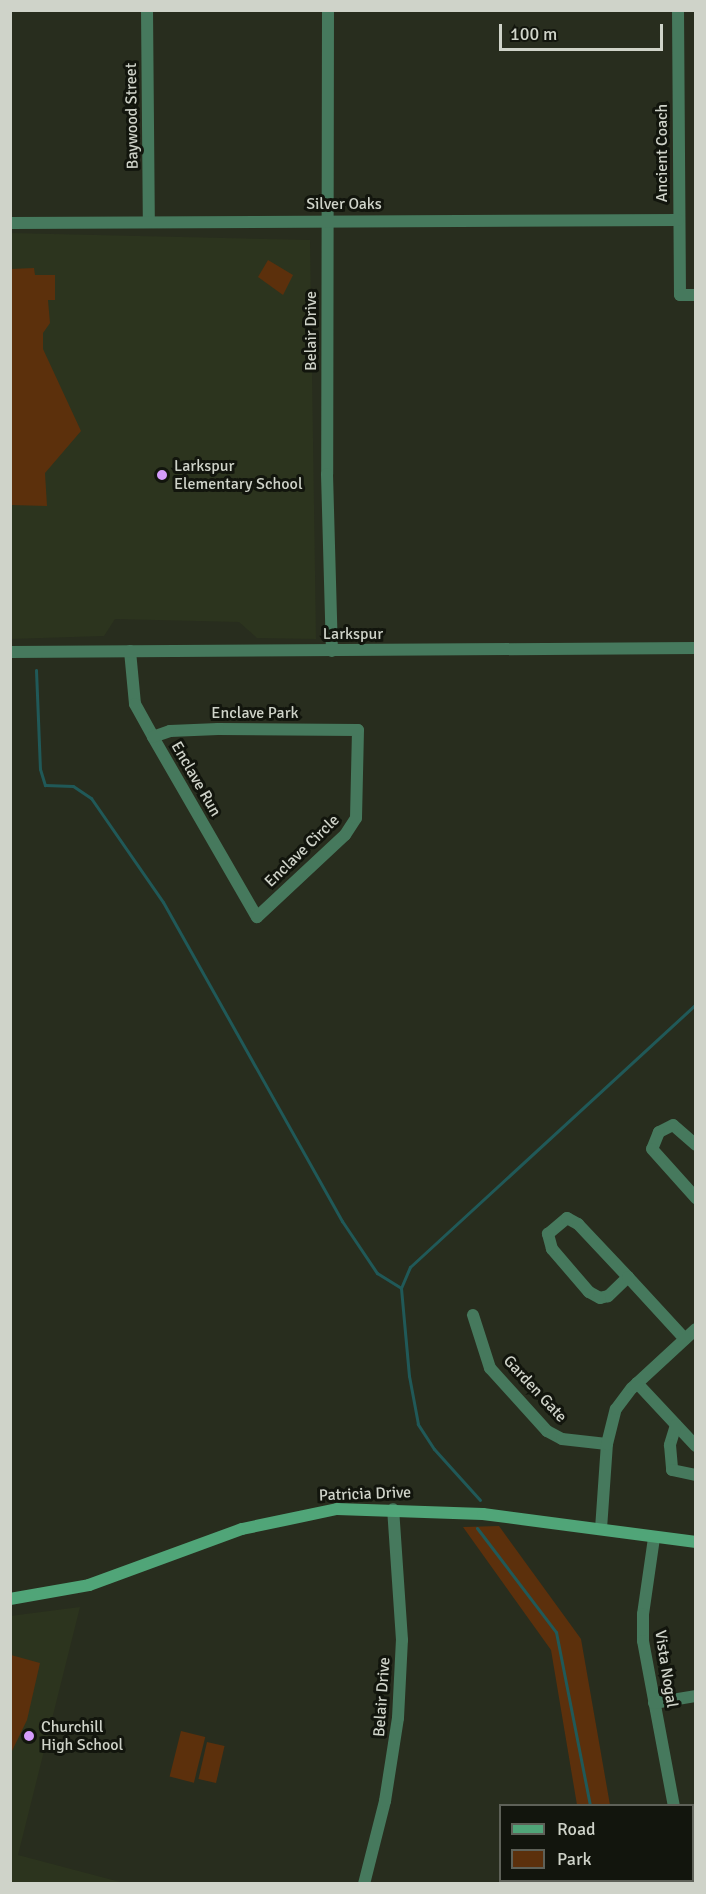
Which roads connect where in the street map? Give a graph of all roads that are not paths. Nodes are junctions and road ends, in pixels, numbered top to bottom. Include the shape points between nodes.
1 (147, 10) edge
2 (328, 10) edge
3 (678, 10) edge
4 (329, 220) junction
5 (678, 220) junction
6 (149, 221) junction
7 (10, 223) edge
8 (696, 295) edge
9 (696, 648) edge
10 (130, 651) junction
11 (332, 651) junction
12 (10, 652) edge
13 (358, 730) joint
14 (153, 737) junction
15 (257, 917) joint
16 (696, 1145) edge
17 (696, 1198) edge
18 (628, 1277) junction
19 (473, 1315) dead end
20 (696, 1329) edge
21 (685, 1339) junction
22 (637, 1383) junction
23 (676, 1425) junction
24 (607, 1444) junction
25 (696, 1446) edge
26 (696, 1475) edge
27 (393, 1509) junction
28 (601, 1529) junction
29 (654, 1538) junction
30 (696, 1542) edge
31 (10, 1599) edge
32 (696, 1695) edge
33 (654, 1703) junction
34 (674, 1804) edge
35 (364, 1884) edge

1 - 6 street, Baywood Street
2 - 4 street, Belair Drive
3 - 5 street, Ancient Coach
4 - 5 street, Silver Oaks
4 - 6 street, Silver Oaks
4 - 11 street, Belair Drive via 327,474
5 - 8 street, Ancient Coach via 680,295
6 - 7 street, Silver Oaks
9 - 11 street, Larkspur
10 - 11 street, Larkspur
10 - 12 street, Larkspur
10 - 14 street, Enclave Run via 135,704
13 - 14 street, Enclave Park via 208,729 170,731
13 - 15 street, Enclave Circle via 357,806 351,828
14 - 15 street, Enclave Run
16 - 17 street via 673,1125 659,1132 652,1149
18 - 18 street via 608,1296 600,1298 589,1292 552,1249 548,1234 563,1220 572,1220
18 - 21 street
19 - 24 street, Garden Gate via 490,1368 547,1431 562,1439
20 - 21 street
21 - 22 street
22 - 23 street
22 - 24 street via 616,1409
23 - 25 street
23 - 26 street via 670,1465 676,1473
24 - 28 street
27 - 28 street, Patricia Drive via 483,1514
27 - 31 street, Patricia Drive via 336,1509 270,1521 89,1585
27 - 35 street, Belair Drive via 402,1640 398,1718 385,1801
28 - 29 street, Patricia Drive
29 - 30 street, Patricia Drive
29 - 33 street, Vista Nogal via 643,1633
32 - 33 street
33 - 34 street, Vista Nogal

